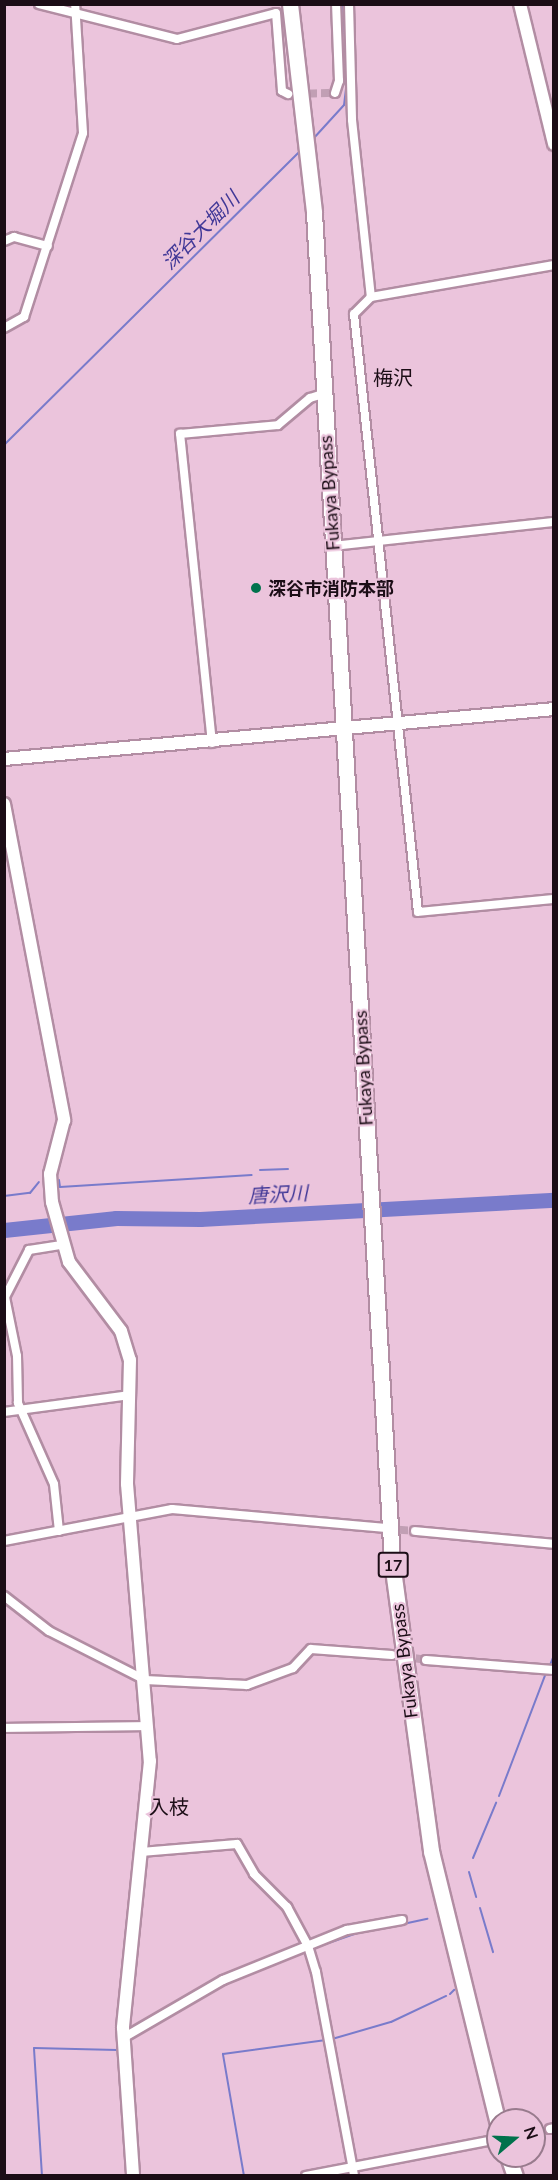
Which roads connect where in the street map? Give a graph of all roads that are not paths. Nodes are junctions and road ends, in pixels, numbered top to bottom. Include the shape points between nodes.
1 (39, 4) edge
2 (75, 4) edge
3 (290, 4) edge
4 (336, 4) edge
5 (349, 4) edge
6 (520, 4) edge
7 (76, 15) junction
8 (335, 93) dead end
9 (288, 94) dead end
10 (554, 144) edge
11 (4, 241) edge
12 (48, 246) junction
13 (554, 265) edge
14 (371, 297) junction
15 (4, 328) edge
16 (323, 394) junction
17 (554, 522) edge
18 (378, 541) junction
19 (332, 546) junction
20 (554, 709) edge
21 (400, 725) junction
22 (345, 730) junction
23 (212, 743) junction
24 (4, 759) edge
25 (4, 804) edge
26 (554, 899) edge
27 (62, 1243) junction
28 (130, 1395) junction
29 (20, 1410) junction
30 (4, 1412) edge
31 (132, 1514) junction
32 (383, 1528) tunnel mouth
33 (60, 1531) junction
34 (415, 1531) tunnel mouth
35 (4, 1541) edge
36 (554, 1544) edge
37 (4, 1596) edge
38 (392, 1655) tunnel mouth
39 (426, 1660) tunnel mouth
40 (554, 1670) edge
41 (145, 1680) junction
42 (148, 1726) junction
43 (4, 1728) edge
44 (141, 1852) junction
45 (402, 1920) dead end
46 (308, 1946) junction
47 (123, 2038) junction
48 (494, 2108) edge
49 (486, 2142) edge
50 (354, 2171) edge
51 (134, 2175) edge
52 (306, 2175) edge

1 - 7 street
2 - 7 street
3 - 16 highway, Fukaya Bypass / 17 via 314,213
4 - 8 street via 339,81
5 - 14 street via 352,120
6 - 10 street
7 - 9 street via 177,39 276,13 282,91
7 - 12 street via 83,133
11 - 12 street via 14,237
12 - 15 street via 24,317
13 - 14 street
14 - 18 street via 354,314
16 - 19 highway, Fukaya Bypass / 17
16 - 23 street via 310,398 278,425 180,434
17 - 18 street
18 - 19 street
18 - 21 street
19 - 22 highway, Fukaya Bypass / 17
20 - 21 street
21 - 22 street
21 - 26 street via 418,912
22 - 23 street
22 - 48 highway, Fukaya Bypass / 17 via 392,1562 409,1705 441,1902
23 - 24 street
25 - 27 street via 64,1120 50,1174
27 - 28 street via 73,1269 125,1338 130,1360
27 - 29 street via 29,1250 6,1292 17,1356
28 - 29 street
28 - 31 street via 127,1484
29 - 30 street
29 - 33 street via 54,1484
31 - 32 street via 172,1509
31 - 33 street
31 - 41 street
33 - 35 street
34 - 36 street
37 - 41 street via 49,1630
38 - 41 street via 311,1649 293,1668 247,1685
39 - 40 street
41 - 42 street
42 - 43 street
42 - 44 street via 150,1761
44 - 46 street via 237,1844 254,1874 287,1907
44 - 47 street
45 - 46 street via 352,1929
46 - 47 street via 223,1980
46 - 50 street via 329,2032
47 - 51 street
49 - 50 street
50 - 52 street

